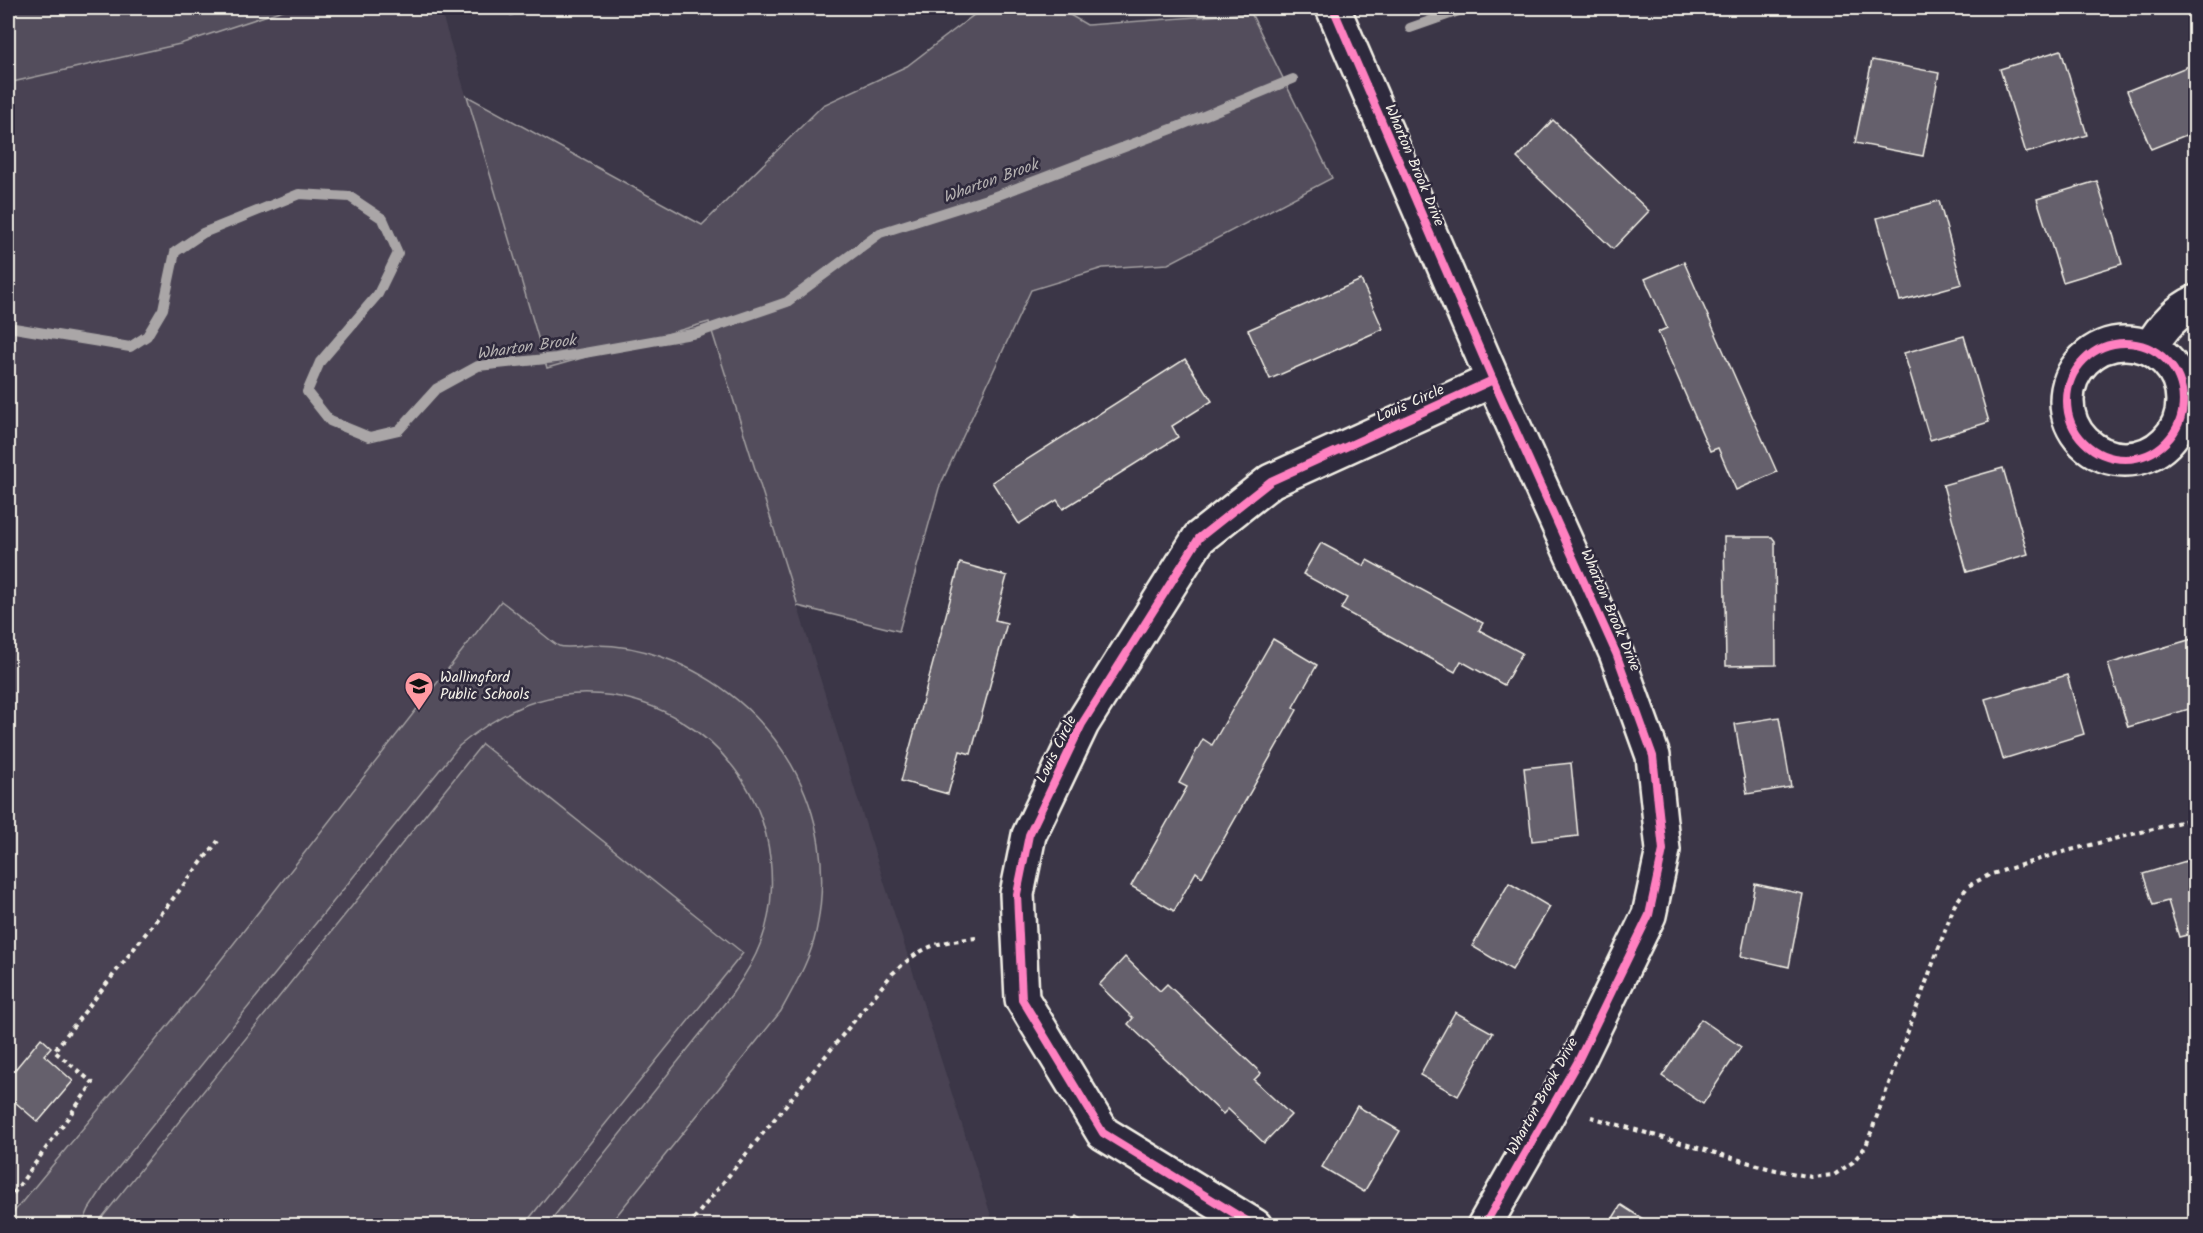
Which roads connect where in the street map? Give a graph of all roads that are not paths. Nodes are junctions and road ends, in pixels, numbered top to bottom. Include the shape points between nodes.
1 (1333, 8) edge
2 (2196, 302) edge
3 (2150, 348) junction
4 (1493, 380) junction
5 (2185, 440) edge
6 (1255, 1226) edge
7 (1484, 1226) edge

1 - 4 street, Wharton Brook Drive
2 - 3 street via 2184,307 2158,333
3 - 5 street via 2178,376
3 - 5 street via 2127,342 2104,346 2084,358 2070,378 2066,402 2071,427 2087,446 2109,458 2133,459
4 - 6 street, Louis Circle via 1271,481 1199,538 1082,723 1029,835 1017,894 1022,999 1103,1133
4 - 7 street, Wharton Brook Drive via 1624,674 1653,756 1663,850 1649,915 1577,1063

